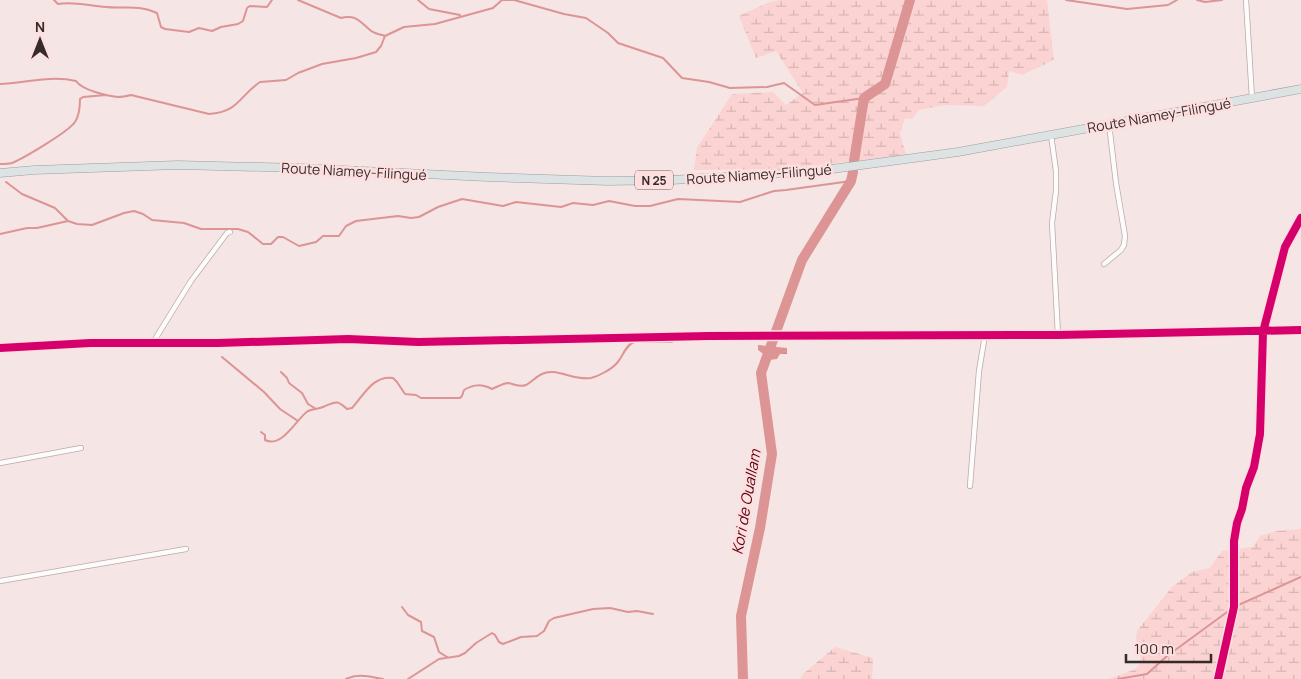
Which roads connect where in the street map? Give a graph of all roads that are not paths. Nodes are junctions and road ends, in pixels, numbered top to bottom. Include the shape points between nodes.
1 (1246, 0) edge
2 (1301, 89) edge
3 (1252, 98) junction
4 (1109, 124) junction
5 (1051, 134) junction
6 (0, 173) edge
7 (1301, 218) edge
8 (230, 232) dead end
9 (1104, 264) dead end
10 (1301, 330) edge
11 (1263, 332) junction
12 (985, 335) junction
13 (1058, 335) junction
14 (152, 344) junction
15 (0, 348) edge
16 (82, 448) dead end
17 (0, 463) edge
18 (970, 486) dead end
19 (186, 549) dead end
20 (0, 581) edge
21 (1218, 679) edge

1 - 3 street
2 - 3 main road, Route Niamey-Filingué / N 25
3 - 4 main road, Route Niamey-Filingué / N 25
4 - 5 main road, Route Niamey-Filingué / N 25
4 - 9 street via 1125,236 1121,250
5 - 6 main road, Route Niamey-Filingué / N 25 via 958,152 870,164 672,180 608,181 178,164
5 - 13 street via 1056,171 1052,223
7 - 11 street via 1285,247
8 - 14 street via 192,281
10 - 11 street
11 - 13 street
11 - 21 street via 1260,434 1237,523 1234,607
12 - 13 street
12 - 14 street via 418,342 348,339
12 - 18 street
14 - 15 street via 90,343
16 - 17 street
19 - 20 street

